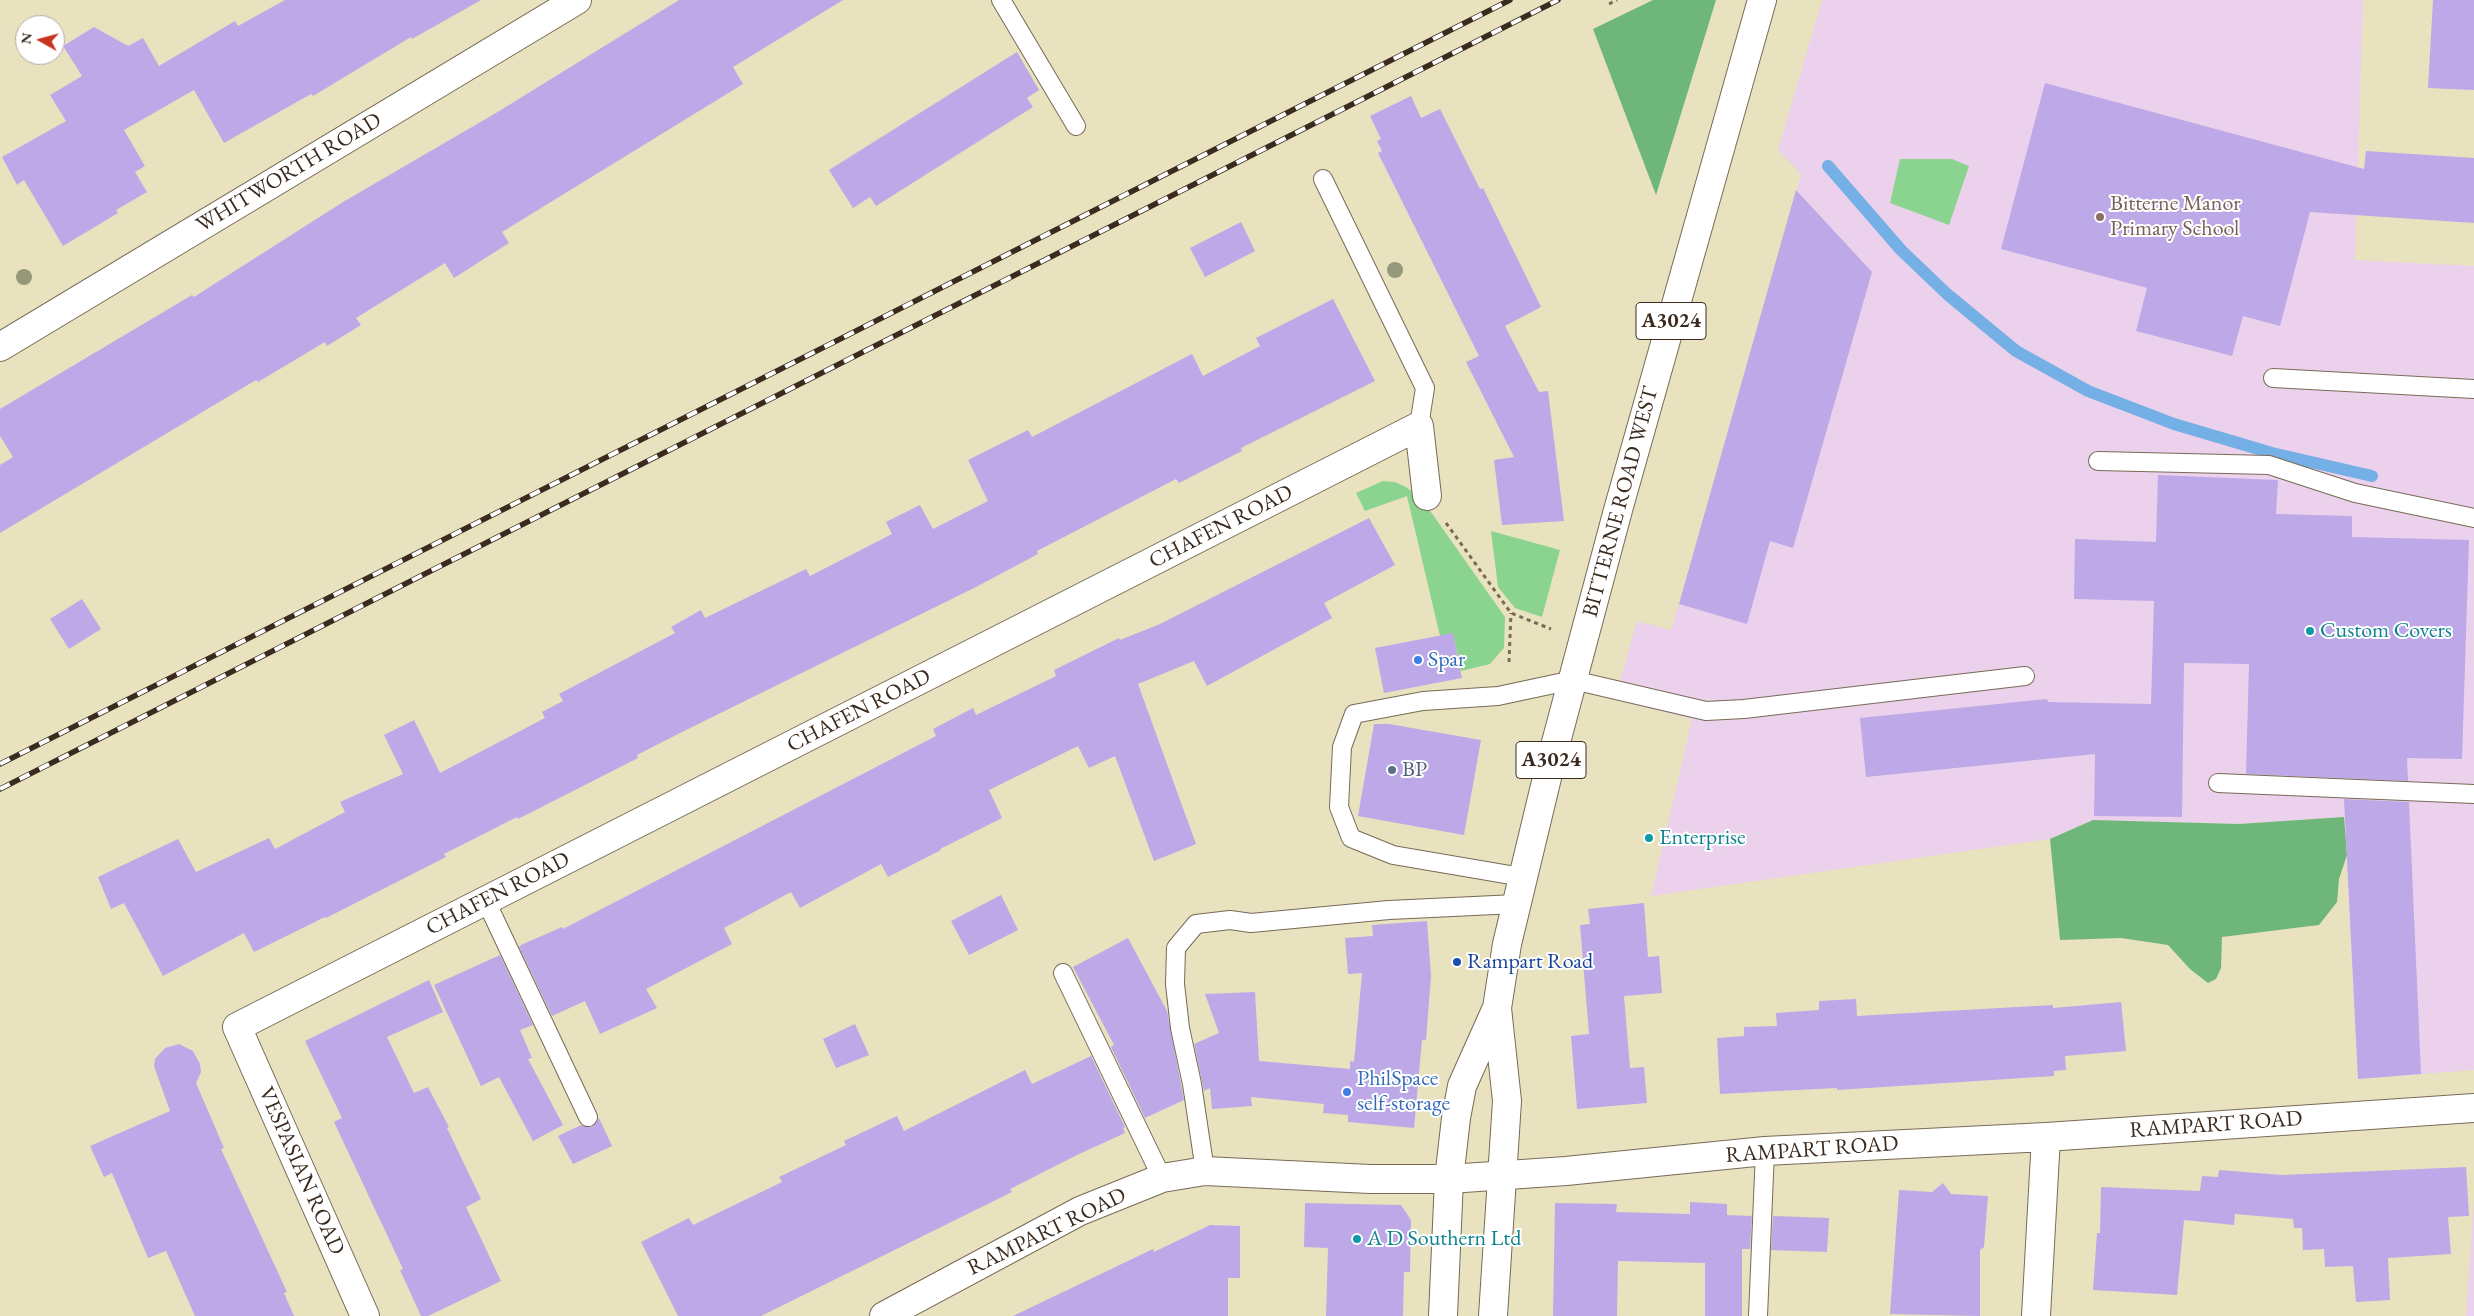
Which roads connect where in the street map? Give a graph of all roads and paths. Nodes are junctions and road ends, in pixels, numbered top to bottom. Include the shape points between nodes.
1 (577, 0) edge
2 (1001, 0) edge
3 (1617, 0) edge
4 (1762, 0) edge
5 (1609, 4) dead end
6 (1076, 126) dead end
7 (1323, 179) dead end
8 (0, 347) edge
9 (2273, 378) dead end
10 (2474, 389) edge
11 (1419, 426) junction
12 (2098, 461) dead end
13 (1427, 496) joint
14 (2474, 518) edge
15 (1511, 613) junction
16 (1582, 642) junction
17 (2025, 676) dead end
18 (1573, 680) junction
19 (1508, 694) junction
20 (2218, 782) dead end
21 (2474, 794) edge
22 (1522, 877) junction
23 (486, 900) junction
24 (1516, 904) junction
25 (1063, 973) dead end
26 (1497, 1008) junction
27 (237, 1027) joint
28 (2474, 1108) edge
29 (588, 1117) dead end
30 (2046, 1137) junction
31 (1764, 1151) junction
32 (1205, 1171) junction
33 (1502, 1175) junction
34 (1162, 1178) junction
35 (1450, 1179) junction
36 (365, 1316) edge
37 (884, 1316) edge
38 (1443, 1316) edge
39 (1493, 1316) edge
40 (1758, 1316) edge
41 (2036, 1316) edge

1 - 8 street, WHITWORTH ROAD
2 - 6 lane
3 - 5 path
4 - 16 street, BITTERNE ROAD WEST / A3024
7 - 11 lane via 1425,388
9 - 10 lane
11 - 13 street
11 - 23 street, CHAFEN ROAD
12 - 14 lane via 2269,466 2355,494
13 - 15 path
15 - 16 path
15 - 19 path
16 - 18 street, BITTERNE ROAD WEST / A3024
17 - 18 lane via 1744,710 1706,711
18 - 19 lane
18 - 22 street, BITTERNE ROAD WEST / A3024
19 - 22 lane via 1423,701 1354,714 1342,747 1339,806 1351,838 1394,855
20 - 21 lane
22 - 24 street, BITTERNE ROAD WEST / A3024
23 - 27 street, CHAFEN ROAD
23 - 29 lane
24 - 26 street, BITTERNE ROAD WEST / A3024
24 - 32 lane via 1196,924 1176,948 1175,984
25 - 34 lane
26 - 33 street, BITTERNE ROAD WEST / A3024 via 1507,1101
26 - 35 street, BITTERNE ROAD WEST / A3024 via 1462,1086
27 - 36 street, VESPASIAN ROAD
28 - 30 street, RAMPART ROAD
30 - 31 street, RAMPART ROAD
30 - 41 street
31 - 33 street, RAMPART ROAD
31 - 40 lane
32 - 34 street, RAMPART ROAD
32 - 35 street, RAMPART ROAD via 1370,1179
33 - 35 street, RAMPART ROAD
33 - 39 street, BITTERNE ROAD WEST / A3024
34 - 37 street, RAMPART ROAD via 1080,1211
35 - 38 street, BITTERNE ROAD WEST / A3024

